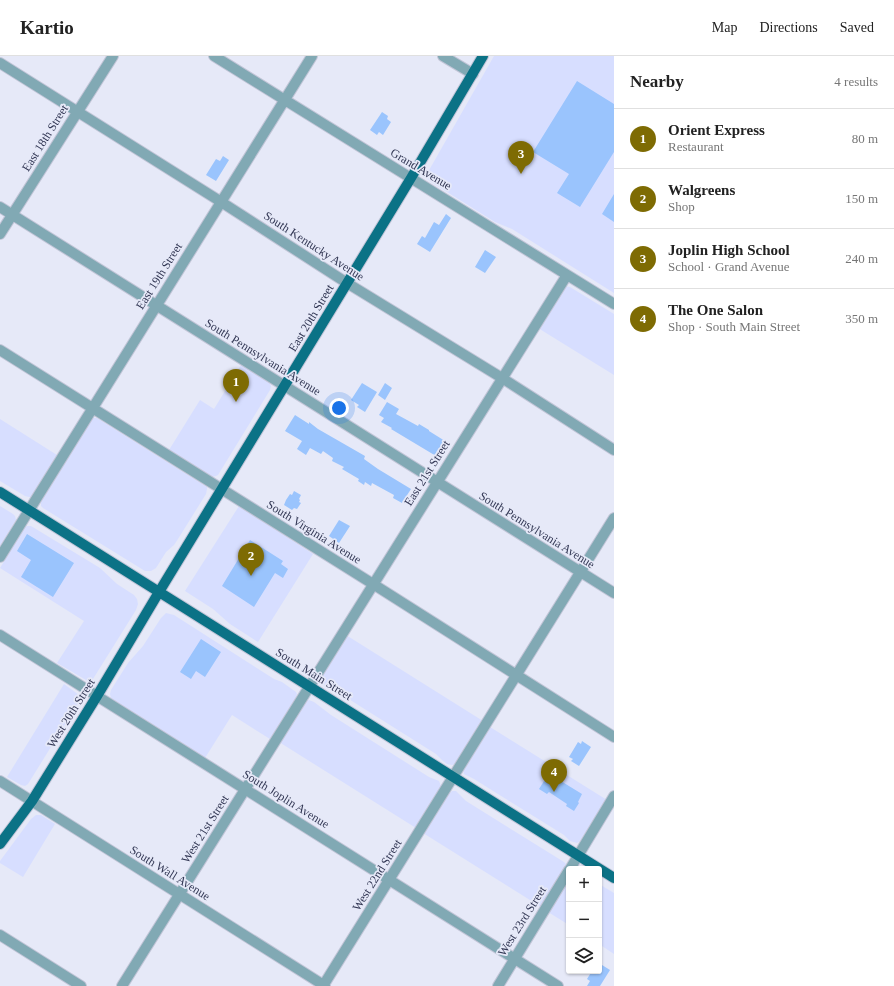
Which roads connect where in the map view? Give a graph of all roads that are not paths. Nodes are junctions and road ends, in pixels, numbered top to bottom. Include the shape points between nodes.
1 (112, 56) edge
2 (214, 56) edge
3 (312, 56) edge
4 (443, 56) edge
5 (483, 56) edge
6 (0, 64) edge
7 (473, 74) junction
8 (285, 100) junction
9 (78, 112) junction
10 (411, 178) junction
11 (222, 202) junction
12 (0, 207) edge
13 (12, 215) junction
14 (0, 234) edge
15 (567, 275) junction
16 (347, 283) junction
17 (614, 304) edge
18 (156, 306) junction
19 (0, 350) edge
20 (502, 378) junction
21 (284, 386) junction
22 (93, 408) junction
23 (614, 450) edge
24 (437, 482) junction
25 (222, 489) junction
26 (0, 492) edge
27 (29, 511) junction
28 (614, 518) edge
29 (0, 557) edge
30 (580, 572) junction
31 (373, 584) junction
32 (159, 592) junction
33 (614, 593) edge
34 (0, 635) edge
35 (516, 675) junction
36 (309, 686) junction
37 (97, 696) junction
38 (614, 737) edge
39 (453, 776) junction
40 (0, 781) edge
41 (246, 789) junction
42 (614, 796) edge
43 (32, 801) junction
44 (0, 844) edge
45 (578, 856) junction
46 (572, 866) edge
47 (566, 875) edge
48 (614, 878) edge
49 (390, 880) junction
50 (180, 894) junction
51 (0, 935) edge
52 (515, 959) junction
53 (81, 986) edge
54 (122, 986) edge
55 (324, 986) edge
56 (498, 986) edge
57 (558, 986) edge

1 - 9 street, East 18th Street
2 - 8 street, Grand Avenue
3 - 8 street, East 19th Street
4 - 7 street
5 - 7 main road, East 20th Street
6 - 9 street, South Kentucky Avenue
7 - 10 main road, East 20th Street
8 - 10 street, Grand Avenue
8 - 11 street, East 19th Street
9 - 11 street, South Kentucky Avenue
9 - 13 street, East 18th Street
10 - 15 street, Grand Avenue
10 - 16 main road, East 20th Street
11 - 16 street, South Kentucky Avenue
11 - 18 street, East 19th Street
12 - 13 street, South Pennsylvania Avenue
13 - 14 street, East 18th Street
13 - 18 street, South Pennsylvania Avenue
15 - 17 street, Grand Avenue
15 - 20 street, East 21st Street
16 - 20 street, South Kentucky Avenue
16 - 21 main road, East 20th Street
18 - 21 street, South Pennsylvania Avenue
18 - 22 street, East 19th Street
19 - 22 street, South Virginia Avenue
20 - 23 street, South Kentucky Avenue
20 - 24 street, East 21st Street
21 - 24 street, South Pennsylvania Avenue
21 - 25 main road, East 20th Street
22 - 25 street, South Virginia Avenue
22 - 27 street, East 19th Street
24 - 30 street, South Pennsylvania Avenue
24 - 31 street, East 21st Street
25 - 31 street, South Virginia Avenue
25 - 32 main road, East 20th Street
26 - 27 main road, South Main Street
27 - 29 street, East 19th Street
27 - 32 main road, South Main Street
28 - 30 street, West 22nd Street
30 - 33 street, South Pennsylvania Avenue
30 - 35 street, West 22nd Street
31 - 35 street, South Virginia Avenue
31 - 36 street, East 21st Street
32 - 36 main road, South Main Street
32 - 37 main road, West 20th Street
34 - 37 street, South Joplin Avenue
35 - 38 street, South Virginia Avenue
35 - 39 street, West 22nd Street
36 - 39 main road, South Main Street
36 - 41 street, West 21st Street
37 - 41 street, South Joplin Avenue
37 - 43 main road, West 20th Street
39 - 45 main road, South Main Street
39 - 49 street, West 22nd Street
40 - 43 street, South Wall Avenue
41 - 49 street, South Joplin Avenue
41 - 50 street, West 21st Street
42 - 45 street, West 23rd Street
43 - 44 main road, West 20th Street
43 - 50 street, South Wall Avenue
45 - 46 street, West 23rd Street
45 - 48 main road, South Main Street
47 - 52 street, West 23rd Street
49 - 52 street, South Joplin Avenue
49 - 55 street, West 22nd Street
50 - 54 street, West 21st Street
50 - 55 street, South Wall Avenue
51 - 53 street
52 - 56 street, West 23rd Street
52 - 57 street, South Joplin Avenue

